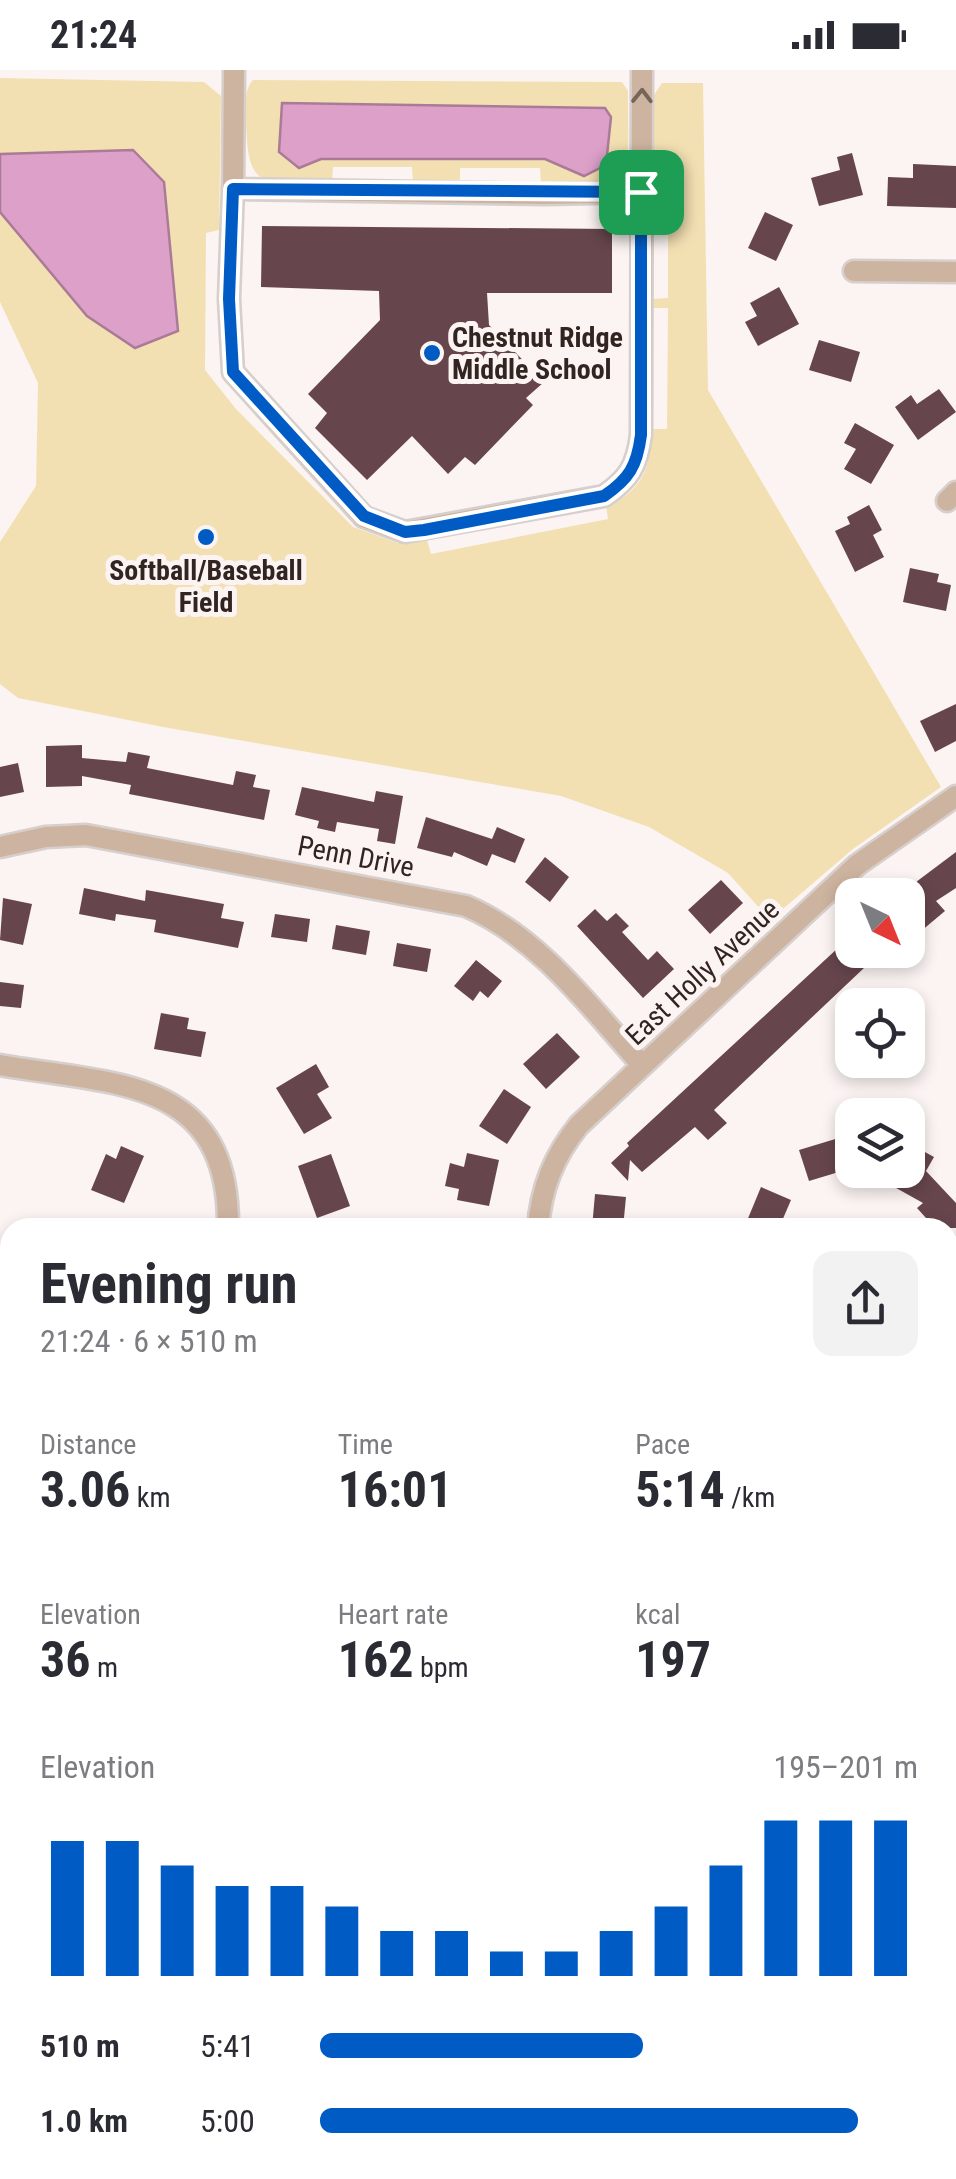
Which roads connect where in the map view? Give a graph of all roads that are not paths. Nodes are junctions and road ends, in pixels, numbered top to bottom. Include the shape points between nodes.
1 (234, 70) edge
2 (642, 70) edge
3 (233, 189) junction
4 (641, 192) junction
5 (854, 271) dead end
6 (956, 272) edge
7 (956, 796) edge
8 (0, 847) edge
9 (642, 1065) junction
10 (0, 1066) edge
11 (227, 1218) edge
12 (539, 1218) edge

1 - 3 street
4 -> 2 street
3 - 4 street
3 - 4 street via 233,372 364,516 405,532 604,496 628,480 641,435
5 - 6 street
7 - 9 street, East Holly Avenue via 857,865
8 - 9 street, Penn Drive via 97,836 466,906 532,947
9 - 12 street, East Holly Avenue via 559,1153
10 - 11 street via 132,1088 178,1107 202,1130 223,1166

